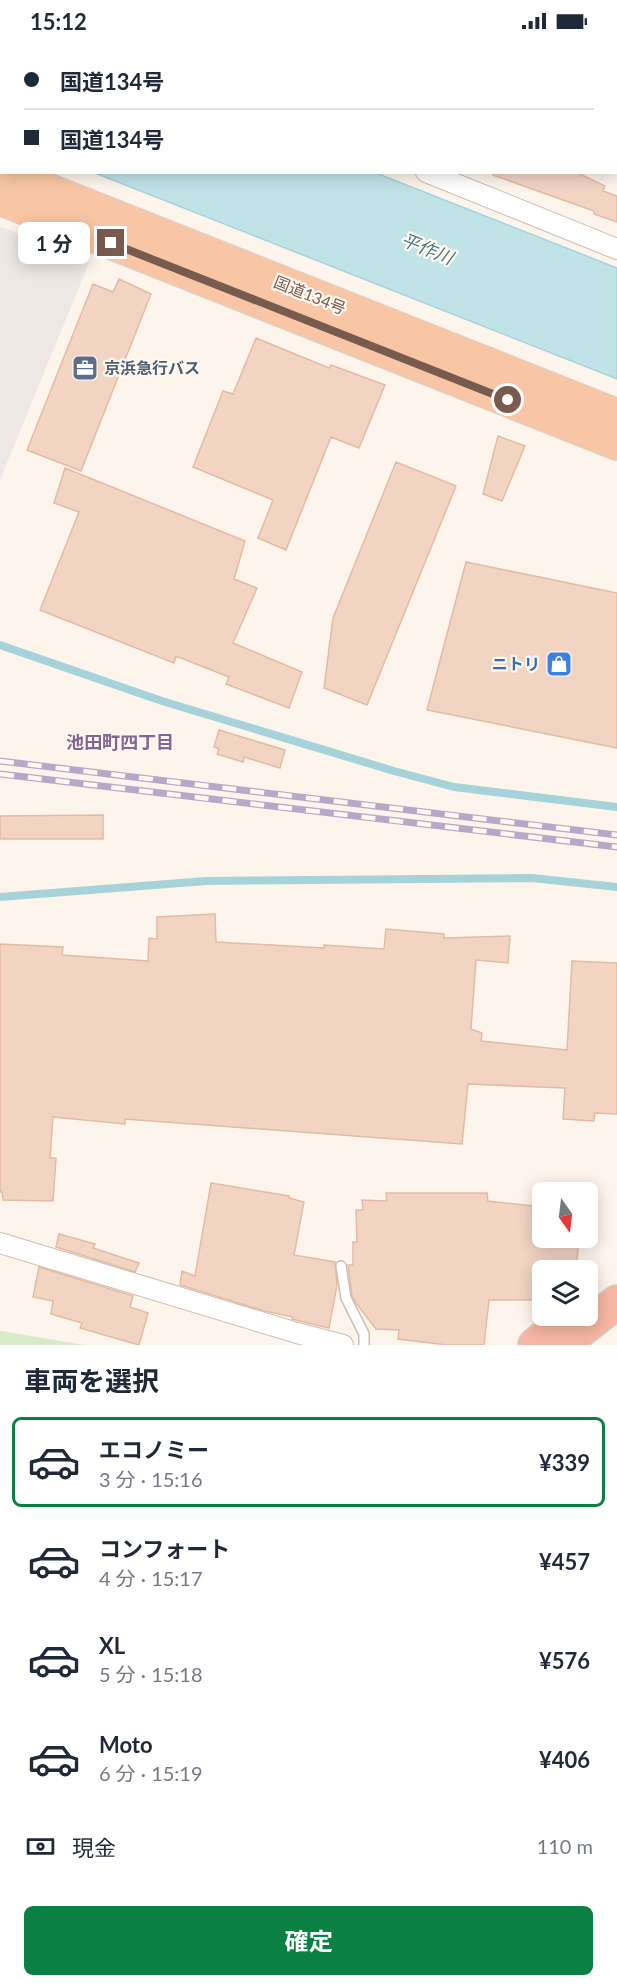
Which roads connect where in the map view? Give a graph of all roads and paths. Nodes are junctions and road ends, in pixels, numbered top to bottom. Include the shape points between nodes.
1 (7, 174) edge
2 (431, 174) edge
3 (0, 199) edge
4 (617, 249) edge
5 (617, 416) edge
6 (617, 444) edge
7 (0, 1243) edge
8 (341, 1266) dead end
9 (617, 1280) edge
10 (598, 1295) edge
11 (617, 1302) edge
12 (559, 1326) edge
13 (343, 1345) edge
14 (364, 1345) edge
15 (535, 1345) edge
16 (562, 1345) edge

1 - 5 highway, 国道134号
2 - 4 street
3 - 6 highway, 国道134号
7 - 13 street
8 - 14 lane via 346,1298 364,1334
9 - 10 highway
11 - 16 highway
12 - 15 highway

